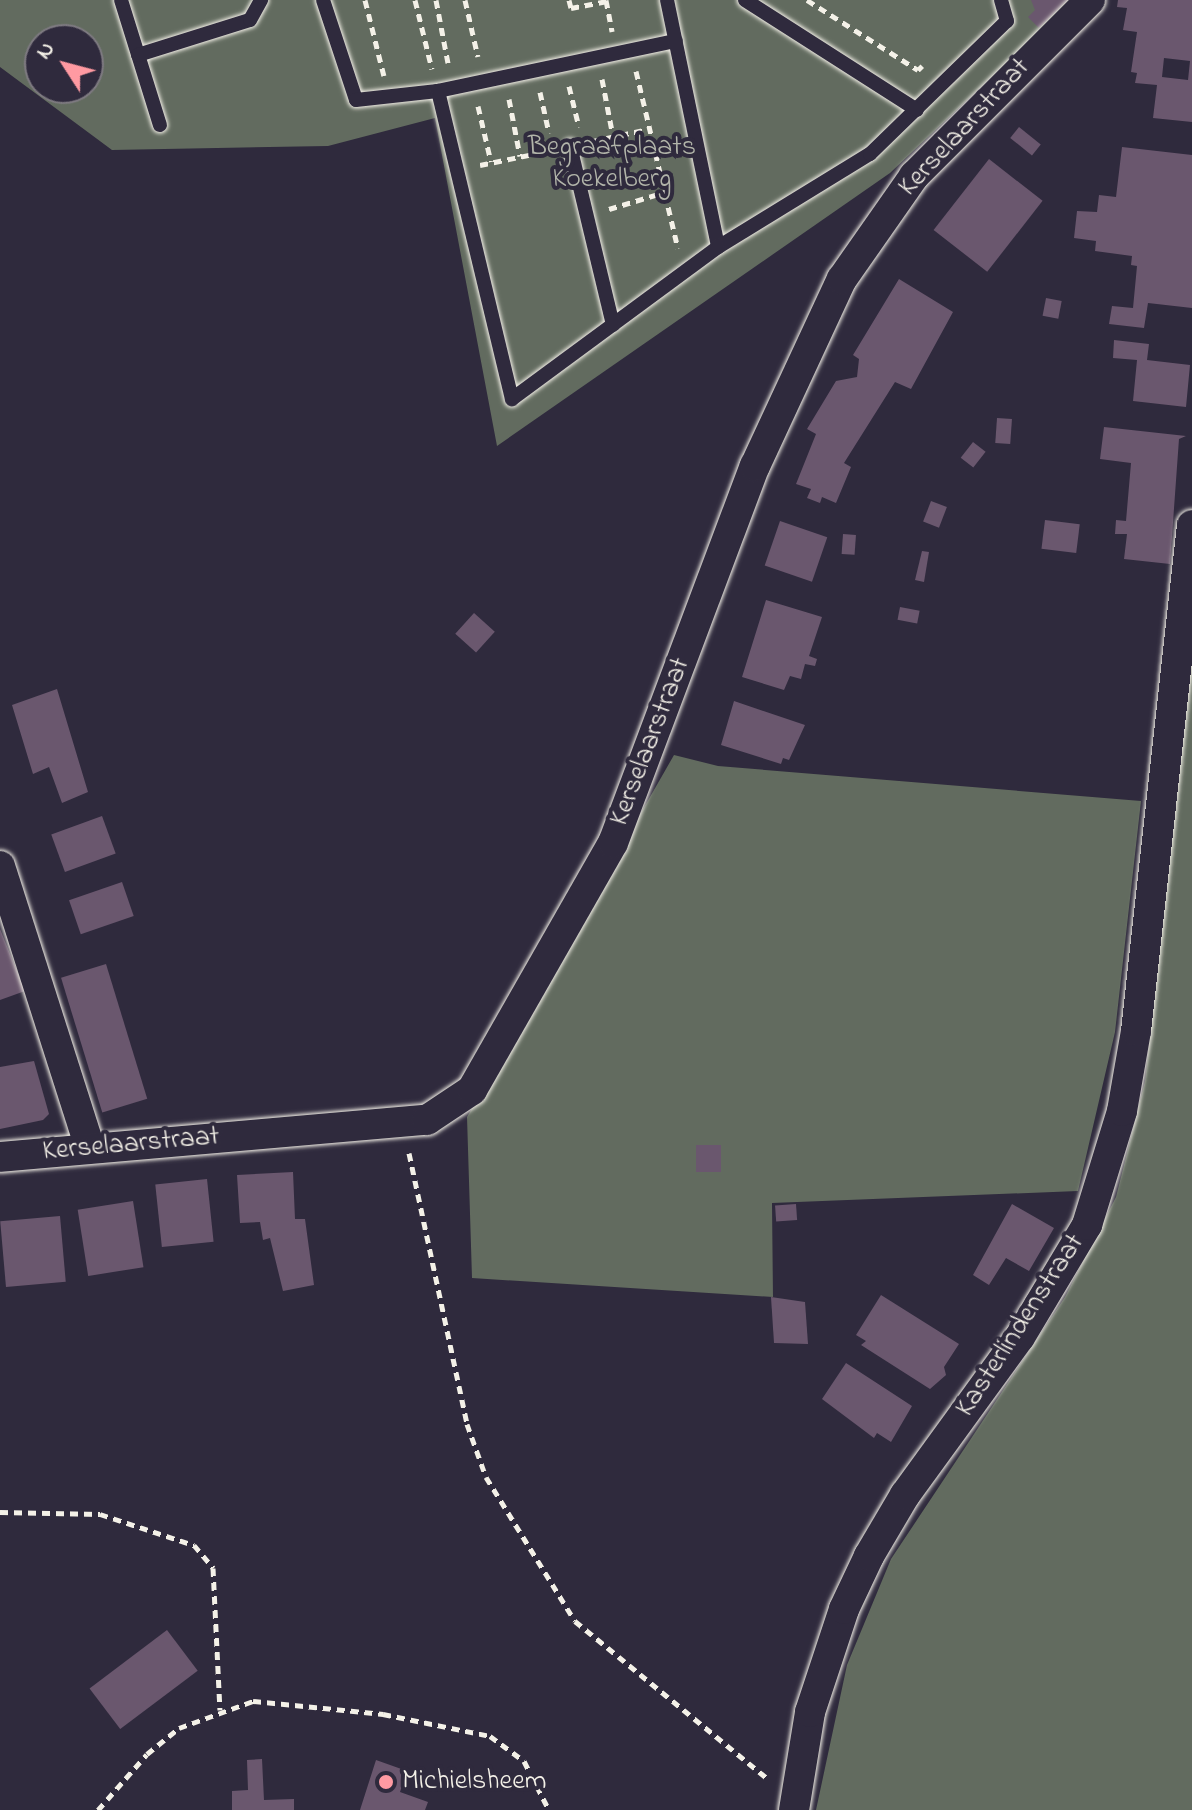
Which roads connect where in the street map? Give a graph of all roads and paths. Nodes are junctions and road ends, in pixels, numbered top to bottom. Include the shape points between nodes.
1 (121, 0) edge
2 (261, 0) edge
3 (323, 0) edge
4 (365, 0) edge
5 (415, 0) edge
6 (436, 0) edge
7 (465, 0) edge
8 (569, 0) edge
9 (667, 0) edge
10 (745, 0) edge
11 (807, 0) edge
12 (1001, 0) edge
13 (1090, 0) edge
14 (607, 1) edge
15 (676, 41) junction
16 (624, 52) junction
17 (138, 55) junction
18 (478, 57) dead end
19 (929, 60) dead end
20 (432, 67) junction
21 (601, 77) junction
22 (591, 79) dead end
23 (580, 82) dead end
24 (569, 85) junction
25 (438, 91) junction
26 (539, 92) junction
27 (389, 96) junction
28 (509, 99) junction
29 (498, 101) dead end
30 (488, 104) dead end
31 (917, 110) junction
32 (160, 125) dead end
33 (613, 136) dead end
34 (577, 145) joint
35 (552, 150) dead end
36 (520, 156) dead end
37 (491, 162) dead end
38 (665, 192) junction
39 (587, 216) junction
40 (718, 247) junction
41 (684, 272) junction
42 (613, 325) junction
43 (1192, 525) edge
44 (0, 866) edge
45 (407, 1141) dead end
46 (90, 1148) junction
47 (0, 1157) edge
48 (0, 1512) edge
49 (220, 1710) junction
50 (794, 1806) edge
51 (98, 1810) edge
52 (549, 1810) edge

1 - 17 lane
2 - 17 lane via 250,20
3 - 27 lane via 356,100
4 - 27 path
5 - 20 path
6 - 20 path via 451,63
7 - 18 path
8 - 14 path via 571,8
9 - 15 lane
10 - 31 lane
11 - 19 path via 918,70
12 - 31 lane via 1007,21
13 - 46 street, Kerselaarstraat via 914,176 842,279 755,466 613,843 472,1090 427,1120
15 - 16 lane
15 - 40 lane
16 - 21 path via 621,73
16 - 25 lane
16 - 38 path
17 - 32 lane
20 - 25 path
21 - 22 path
21 - 33 path
23 - 24 path
24 - 26 path
24 - 34 path
25 - 27 lane
25 - 42 lane via 512,399
26 - 28 path
26 - 35 path
28 - 29 path
28 - 36 path
30 - 37 path via 477,106
31 - 40 lane via 870,154
34 - 39 lane
38 - 39 path
38 - 41 path
39 - 42 lane
40 - 41 lane
41 - 42 lane
43 - 50 street, Kasterlindenstraat via 1136,1031 1118,1125 1087,1225 1020,1337 905,1495 869,1556 844,1609 810,1712
44 - 46 street
45 - 50 path via 467,1424 486,1477 575,1621
46 - 47 street, Kerselaarstraat
48 - 49 path via 100,1514 194,1545 213,1568
49 - 51 path via 179,1728 147,1754
49 - 52 path via 253,1701 383,1714 490,1736 524,1761

